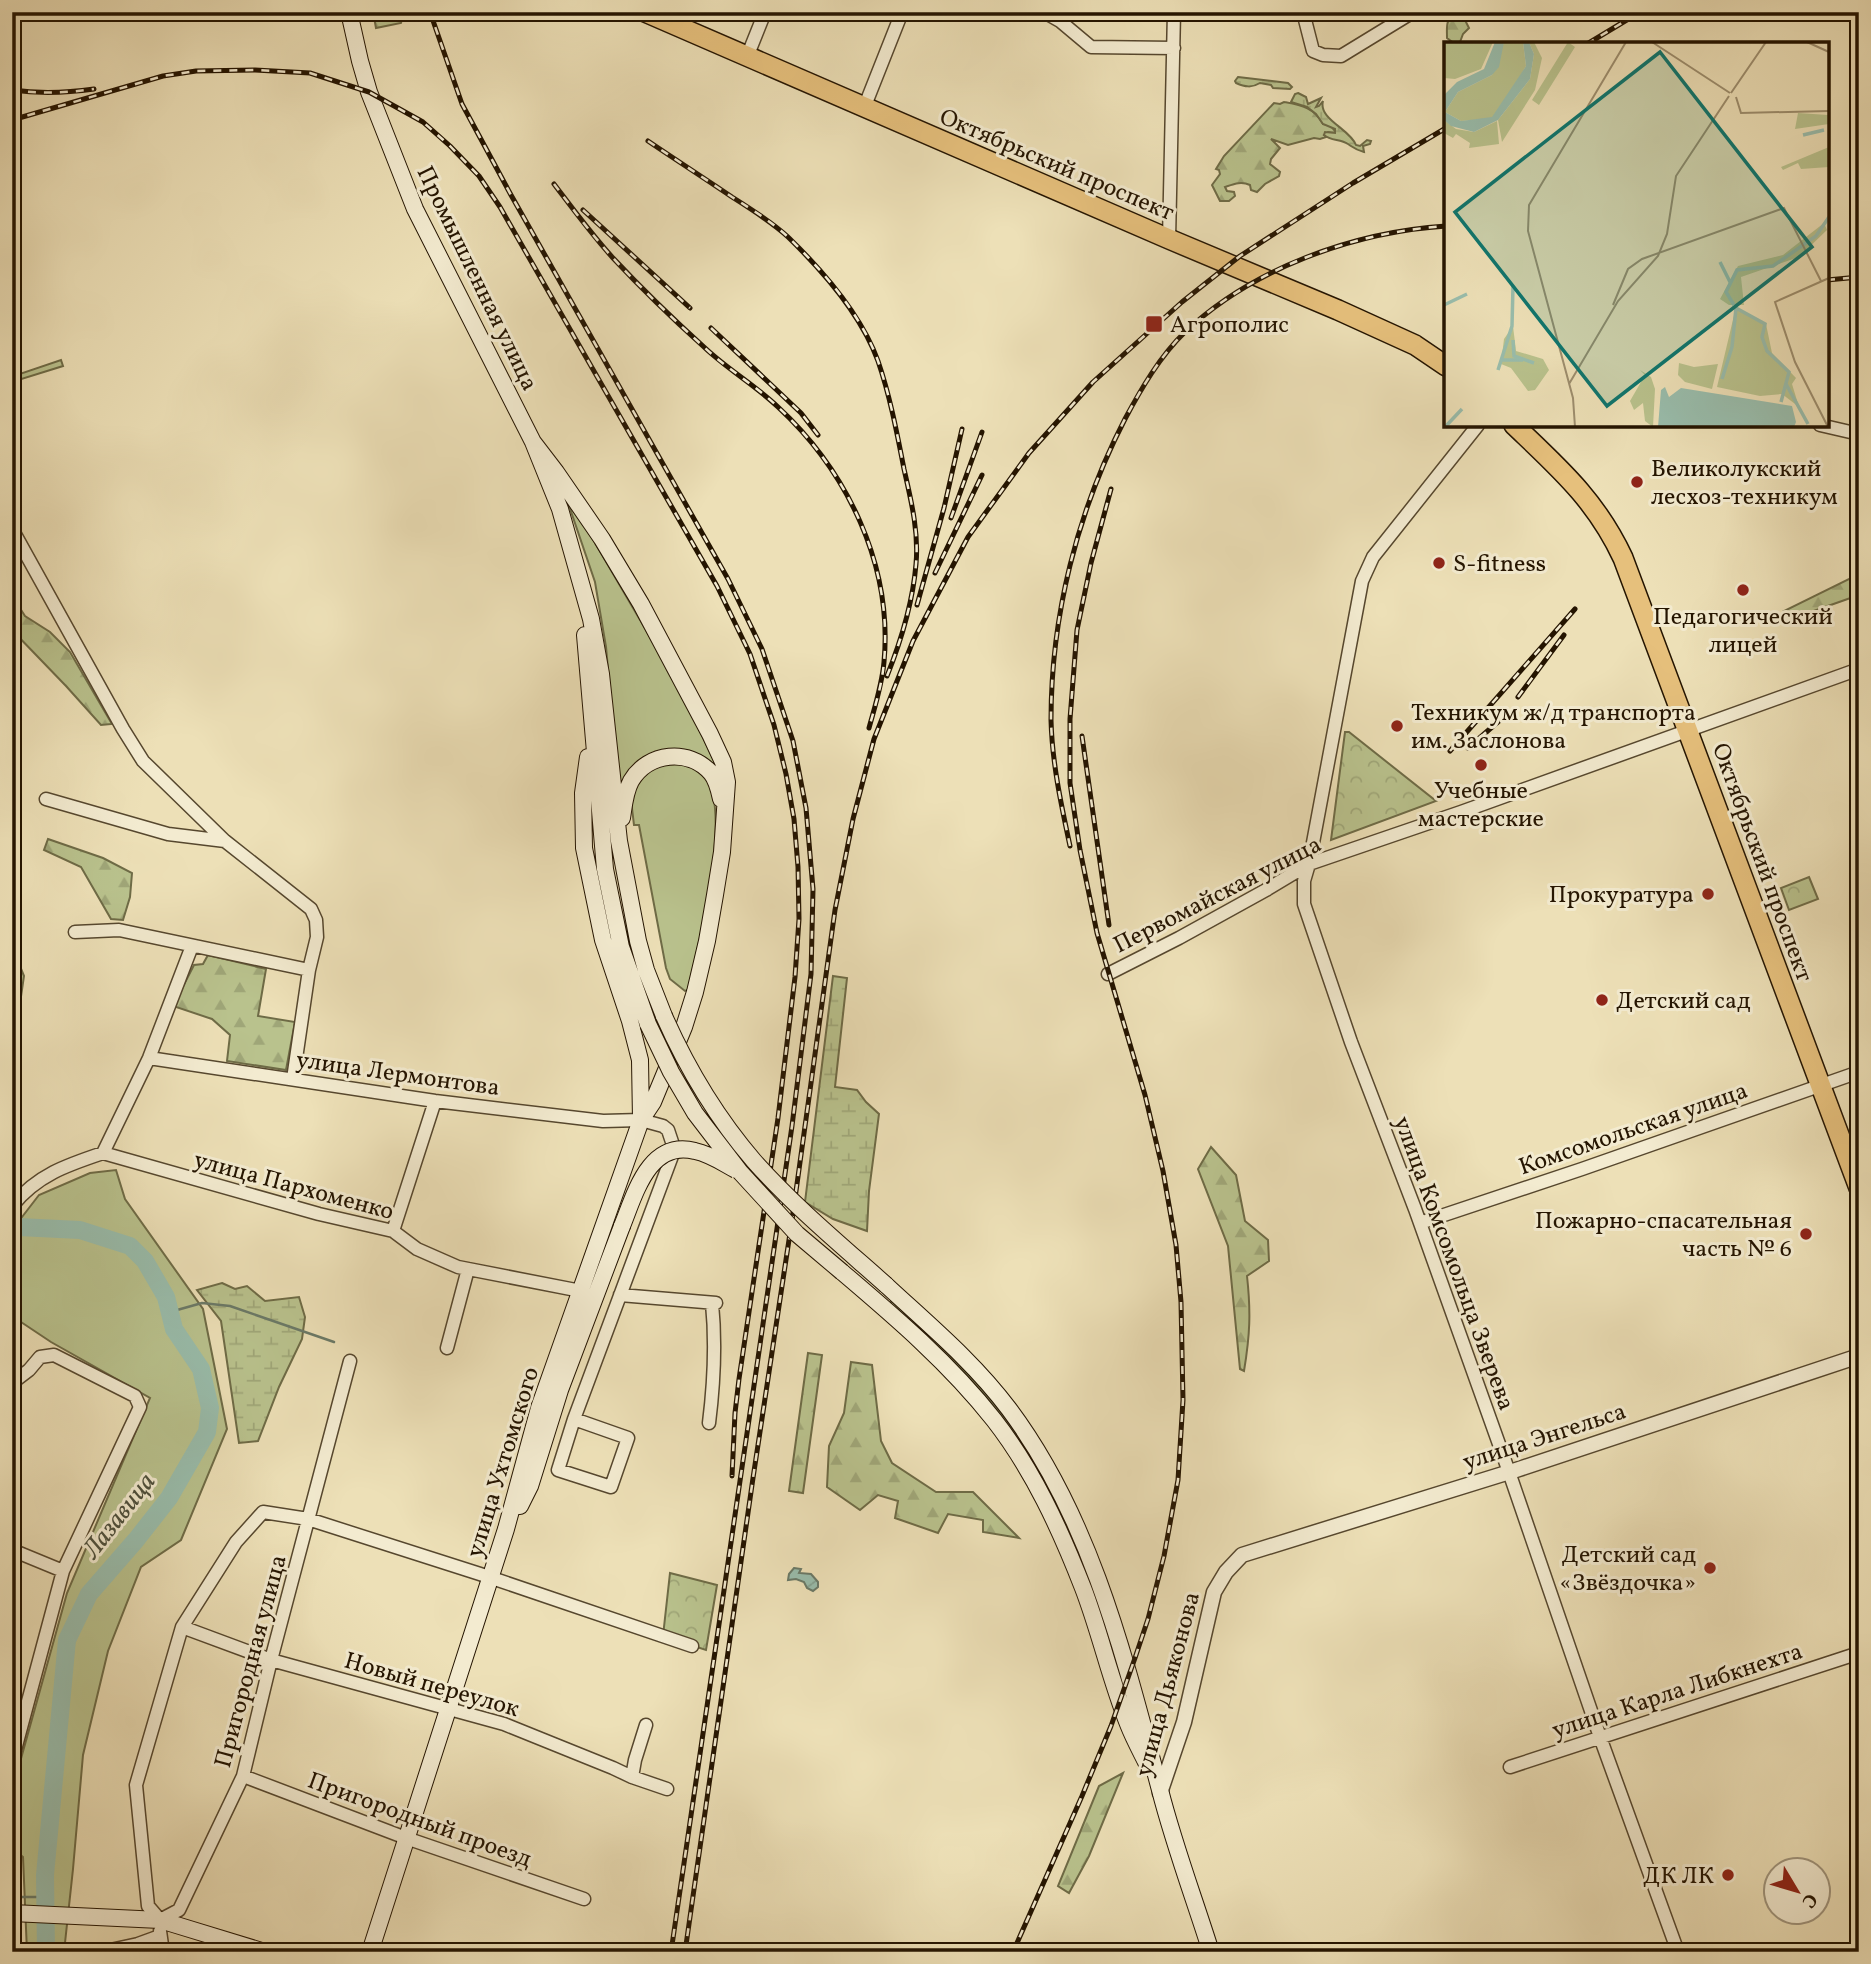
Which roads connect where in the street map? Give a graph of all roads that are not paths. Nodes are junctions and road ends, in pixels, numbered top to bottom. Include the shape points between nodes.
1 (349, 12) edge
2 (645, 12) edge
3 (765, 12) edge
4 (902, 12) edge
5 (1044, 12) edge
6 (1174, 12) edge
7 (1303, 12) edge
8 (1413, 12) edge
9 (1174, 48) junction
10 (747, 57) junction
11 (864, 107) junction
12 (1169, 239) junction
13 (1444, 365) edge
14 (1476, 427) edge
15 (1516, 427) edge
16 (1829, 427) edge
17 (1859, 433) edge
18 (533, 442) junction
19 (12, 529) edge
20 (583, 591) junction
21 (1859, 669) edge
22 (592, 723) junction
23 (1688, 730) junction
24 (46, 799) dead end
25 (724, 820) junction
26 (225, 841) junction
27 (619, 841) junction
28 (1309, 864) junction
29 (75, 932) dead end
30 (191, 946) junction
31 (309, 970) junction
32 (1108, 974) dead end
33 (149, 1058) junction
34 (1859, 1072) edge
35 (293, 1079) junction
36 (1819, 1085) junction
37 (435, 1101) junction
38 (641, 1120) junction
39 (103, 1153) junction
40 (741, 1172) junction
41 (1859, 1188) edge
42 (12, 1206) edge
43 (1420, 1223) junction
44 (393, 1231) junction
45 (468, 1269) junction
46 (581, 1291) junction
47 (620, 1295) junction
48 (447, 1348) dead end
49 (1859, 1356) edge
50 (350, 1361) dead end
51 (12, 1382) edge
52 (575, 1419) junction
53 (709, 1423) dead end
54 (1510, 1472) junction
55 (308, 1520) junction
56 (506, 1529) junction
57 (12, 1550) edge
58 (1242, 1555) joint
59 (63, 1571) junction
60 (491, 1578) junction
61 (182, 1627) junction
62 (692, 1646) dead end
63 (1859, 1653) edge
64 (271, 1660) junction
65 (449, 1710) junction
66 (646, 1725) dead end
67 (1600, 1737) junction
68 (12, 1761) edge
69 (1510, 1767) dead end
70 (243, 1776) junction
71 (632, 1777) junction
72 (667, 1789) dead end
73 (1160, 1793) junction
74 (405, 1838) junction
75 (584, 1899) dead end
76 (20, 1914) edge
77 (160, 1928) junction
78 (101, 1952) edge
79 (163, 1952) edge
80 (265, 1952) edge
81 (370, 1952) edge
82 (1211, 1952) edge
83 (1678, 1952) edge

1 - 18 main road, Промышленная улица via 369,92 415,209
2 - 10 main road, Октябрьский проспект
3 - 10 street
4 - 11 street
5 - 9 street via 1091,47
6 - 9 street
7 - 8 street via 1312,51 1341,56
9 - 12 street
10 - 11 main road, Октябрьский проспект
11 - 12 main road, Октябрьский проспект
12 - 13 main road, Октябрьский проспект via 1415,345
14 - 28 street, улица Комсомольца Зверева via 1373,557 1362,581
15 - 23 main road, Октябрьский проспект via 1598,511 1616,542
16 - 17 street
18 - 20 main road via 560,509
18 - 25 main road via 619,566 710,734 727,782
19 - 26 street via 143,761
20 - 22 main road
20 - 27 main road via 601,674
21 - 23 street, Первомайская улица
22 - 38 main road via 583,793 584,848 603,940 640,1060
22 - 40 main road, bridge via 605,869 621,947 648,1024 671,1072 695,1113
23 - 28 street, Первомайская улица
23 - 36 main road, Октябрьский проспект
24 - 26 street via 168,834
25 - 27 main road via 712,774 692,760 669,756 644,766 632,779
25 - 38 main road, улица Ухтомского via 712,918 695,992 653,1102
26 - 31 street via 311,909 317,937
27 - 73 main road, bridge via 646,970 685,1060 709,1100 753,1160 970,1364 1009,1409 1054,1480 1100,1586
28 - 32 street, Первомайская улица
28 - 43 street, улица Комсомольца Зверева via 1304,904
29 - 30 street via 119,930
30 - 31 street
30 - 33 street
31 - 35 street
33 - 35 street, улица Лермонтова
33 - 39 street
34 - 36 street, Комсомольская улица
35 - 37 street, улица Лермонтова
36 - 41 main road, Октябрьский проспект
36 - 43 street, Комсомольская улица
37 - 38 street, улица Лермонтова via 603,1121
37 - 44 street
38 - 46 main road, улица Ухтомского
38 - 47 street via 668,1130 672,1156
39 - 42 street via 32,1184
39 - 44 street, улица Пархоменко
40 - 56 main road, bridge via 682,1149 662,1155 648,1167 560,1390 530,1486
40 - 73 main road, bridge via 797,1234 957,1376 996,1422 1058,1528 1084,1590 1128,1725
43 - 54 street, улица Комсомольца Зверева
44 - 45 street, улица Пархоменко via 417,1249
45 - 46 street, улица Пархоменко
45 - 48 street
46 - 56 main road, улица Ухтомского via 539,1408
47 - 52 street
47 - 53 street via 714,1303
49 - 54 street, улица Энгельса
50 - 55 street, Пригородная улица
51 - 59 street via 40,1357 54,1355 135,1396 140,1407
52 - 52 street via 628,1438 611,1487 558,1470
54 - 58 street, улица Энгельса
54 - 67 street, улица Комсомольца Зверева
55 - 60 street
55 - 61 street via 263,1512 236,1542
55 - 64 street, Пригородная улица
56 - 60 main road, улица Ухтомского
57 - 59 street
58 - 73 street, улица Дьяконова via 1214,1592 1184,1722
59 - 68 street
60 - 62 street
60 - 65 main road, улица Ухтомского
61 - 64 street, Новый переулок
61 - 77 street via 136,1785 148,1906
63 - 67 street, улица Карла Либкнехта
64 - 65 street, Новый переулок
64 - 70 street, Пригородная улица
65 - 71 street, Новый переулок via 504,1724
65 - 74 main road, улица Ухтомского
66 - 71 street
67 - 69 street, улица Карла Либкнехта
67 - 83 street, улица Комсомольца Зверева
70 - 74 street, Пригородный проезд
70 - 77 street, Пригородная улица via 179,1910
71 - 72 street, Новый переулок
73 - 82 main road, улица Дьяконова
74 - 75 street, Пригородный проезд
74 - 81 main road, улица Ухтомского
76 - 77 main road
77 - 78 street via 138,1944
77 - 79 street
77 - 80 main road

